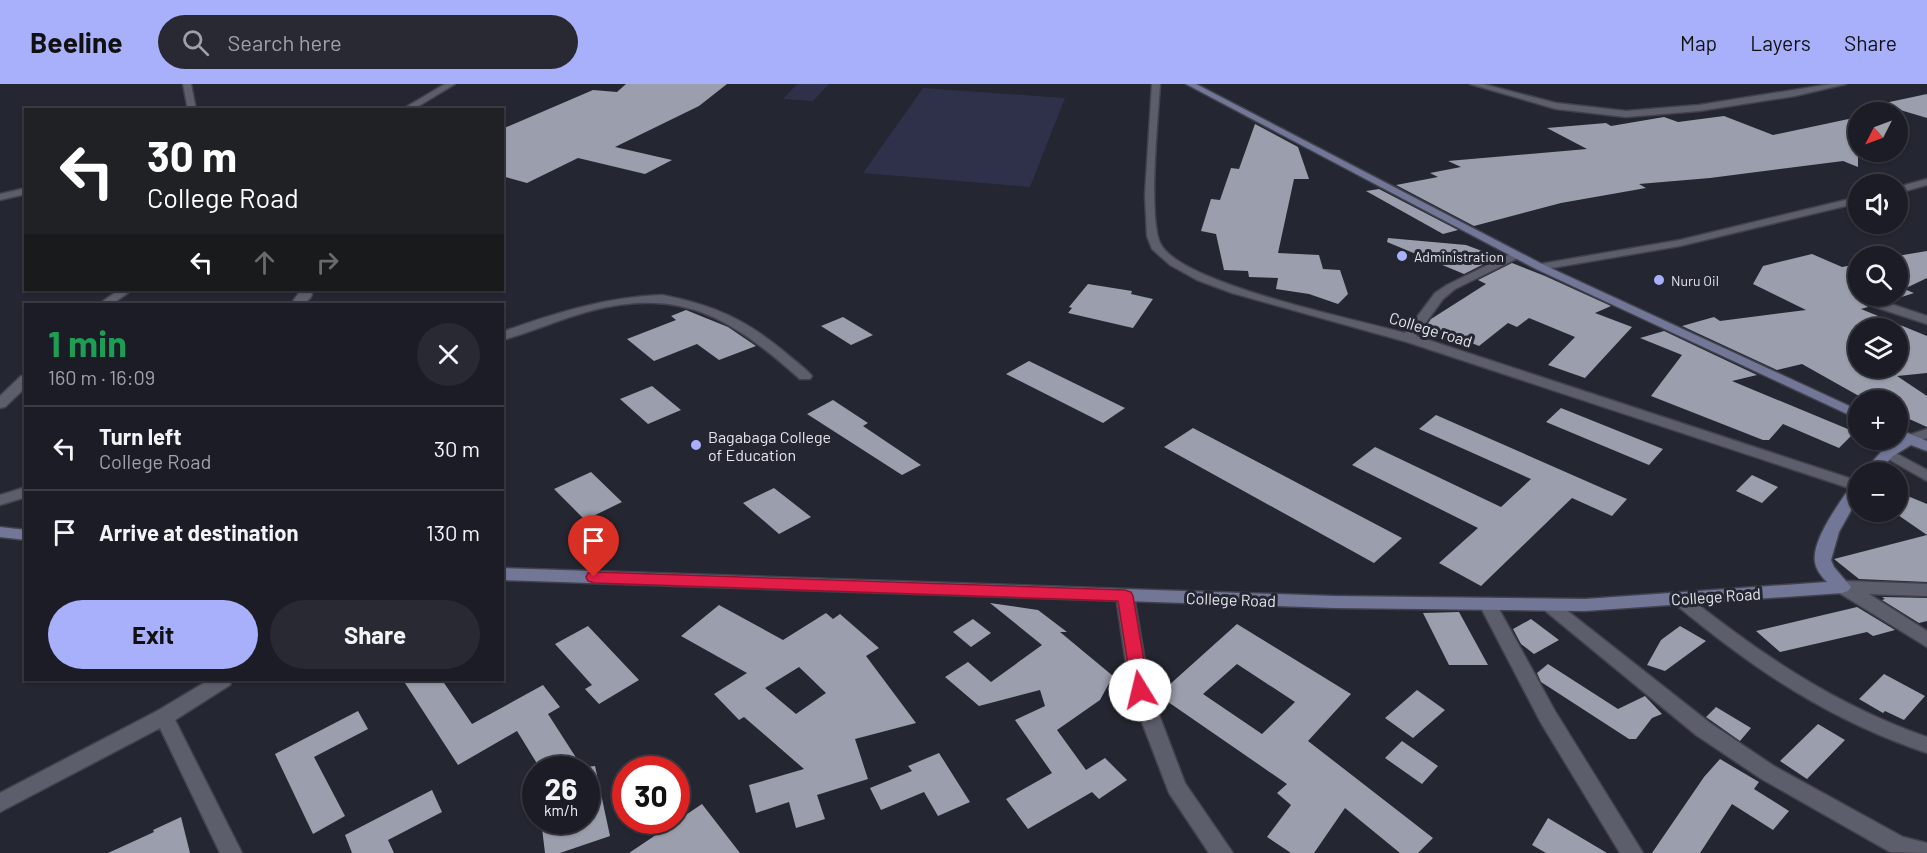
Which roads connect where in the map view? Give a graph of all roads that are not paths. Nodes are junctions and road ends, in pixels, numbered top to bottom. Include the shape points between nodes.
1 (187, 84) edge
2 (451, 84) edge
3 (1156, 84) edge
4 (1190, 84) edge
5 (1474, 84) edge
6 (1842, 84) edge
7 (192, 108) edge
8 (410, 108) edge
9 (1927, 182) edge
10 (1908, 187) edge
11 (24, 191) edge
12 (0, 196) edge
13 (1848, 202) edge
14 (1516, 255) junction
15 (1540, 267) junction
16 (124, 291) edge
17 (307, 291) edge
18 (106, 303) edge
19 (298, 303) edge
20 (1885, 306) edge
21 (1927, 320) edge
22 (504, 335) edge
23 (1408, 338) junction
24 (805, 376) dead end
25 (19, 390) edge
26 (0, 404) edge
27 (1848, 410) edge
28 (1927, 433) edge
29 (1908, 435) edge
30 (1908, 438) edge
31 (1927, 447) edge
32 (1891, 450) edge
33 (1888, 453) junction
34 (1879, 462) edge
35 (1927, 476) edge
36 (1848, 483) edge
37 (24, 493) edge
38 (0, 500) edge
39 (1848, 504) edge
40 (0, 532) edge
41 (24, 535) edge
42 (504, 574) edge
43 (1842, 587) junction
44 (1927, 590) edge
45 (1125, 596) junction
46 (1680, 599) junction
47 (1488, 604) junction
48 (1549, 605) junction
49 (1927, 640) edge
50 (221, 681) edge
51 (164, 717) junction
52 (1927, 745) edge
53 (0, 803) edge
54 (231, 853) edge
55 (1222, 853) edge
56 (1632, 853) edge
57 (1927, 853) edge

1 - 7 street
2 - 8 street
3 - 23 street, College road via 1152,242 1167,260 1238,290
4 - 14 street
5 - 6 street via 1556,106 1626,114 1699,108
9 - 10 street
11 - 12 street
13 - 15 street via 1680,243
14 - 15 street
14 - 23 street via 1439,296
15 - 27 street
16 - 18 street
17 - 19 street
20 - 21 street
22 - 24 street via 602,303 670,298 696,303 733,320 765,341
23 - 36 street, College road
25 - 26 street
28 - 29 street
30 - 31 street
32 - 33 street
33 - 34 street
33 - 35 street
37 - 38 street
39 - 43 street via 1830,536 1823,561
40 - 41 street
42 - 45 street, College Road
43 - 44 street
43 - 46 street, College Road
43 - 49 street
45 - 47 street, College Road
45 - 55 street via 1140,690 1176,787
46 - 48 street, College Road
46 - 52 street via 1730,641 1834,707 1872,726
47 - 48 street, College Road
47 - 56 street via 1548,717
48 - 57 street via 1703,729 1767,772 1898,845
50 - 51 street
51 - 53 street
51 - 54 street

